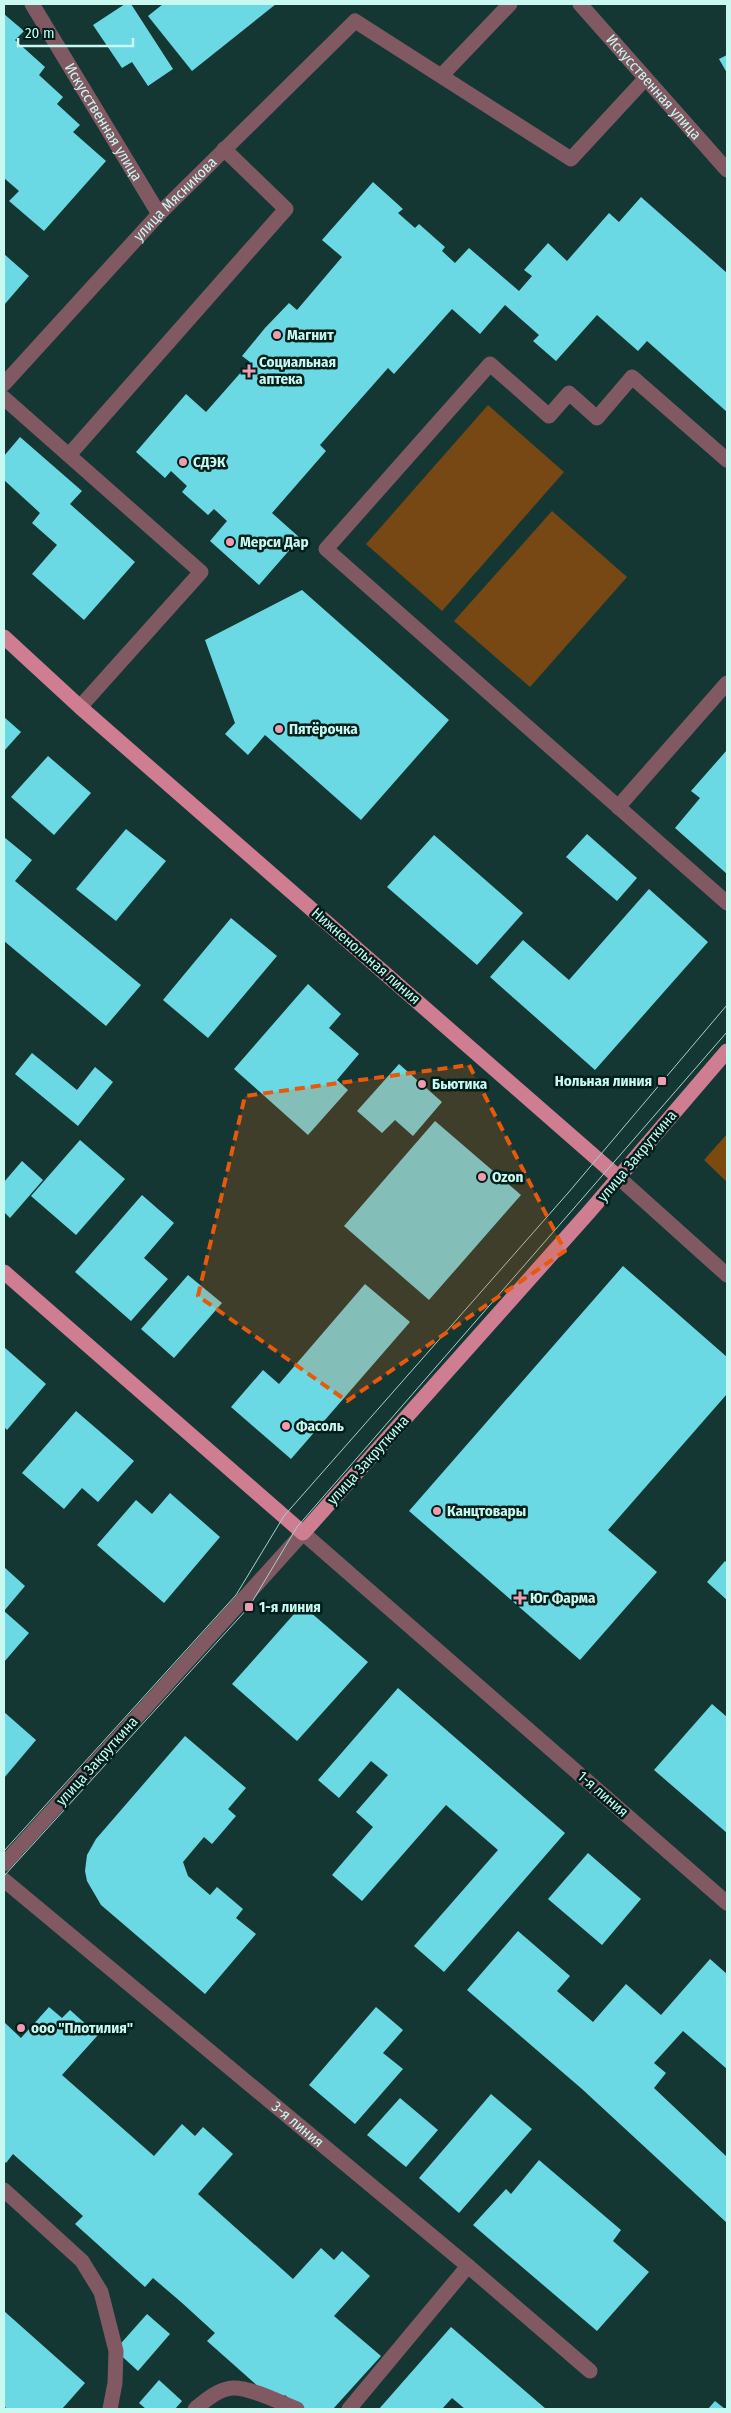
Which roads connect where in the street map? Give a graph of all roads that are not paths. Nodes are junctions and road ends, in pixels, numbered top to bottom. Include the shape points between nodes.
1 (32, 4) edge
2 (510, 4) edge
3 (580, 4) edge
4 (442, 75) junction
5 (645, 79) junction
6 (224, 149) junction
7 (727, 170) edge
8 (159, 214) junction
9 (4, 384) edge
10 (4, 398) edge
11 (69, 455) junction
12 (727, 460) edge
13 (4, 637) edge
14 (727, 683) edge
15 (80, 707) junction
16 (618, 807) junction
17 (727, 903) edge
18 (727, 1051) edge
19 (618, 1178) junction
20 (4, 1272) edge
21 (727, 1275) edge
22 (303, 1533) junction
23 (4, 1864) edge
24 (4, 1880) edge
25 (727, 1903) edge
26 (4, 2190) edge
27 (468, 2266) junction
28 (590, 2371) dead end
29 (201, 2408) edge
30 (110, 2409) edge
31 (298, 2409) edge
32 (349, 2409) edge

1 - 8 street, Искусственная улица
2 - 4 street
3 - 5 street, Искусственная улица
4 - 5 street via 571,159
4 - 6 street, улица Мясникова via 354,21
5 - 7 street, Искусственная улица
6 - 8 street, улица Мясникова
6 - 11 street via 286,209
8 - 9 street, улица Мясникова
10 - 11 street
11 - 15 street via 201,572
12 - 16 street via 632,377 597,418 569,393 549,416 490,364 326,549
13 - 15 main road, Нижненольная линия
14 - 16 street
15 - 19 main road, Нижненольная линия
16 - 17 street
18 - 19 main road, улица Закруткина
19 - 21 street, Нижненольная линия
19 - 22 main road, улица Закруткина
20 - 22 main road, 1-я линия
22 - 23 street, улица Закруткина
22 - 25 street, 1-я линия
24 - 27 street, 3-я линия
26 - 30 street via 82,2261 101,2292 116,2352
27 - 28 street, 3-я линия
27 - 32 street
29 - 31 street via 212,2395 233,2388

